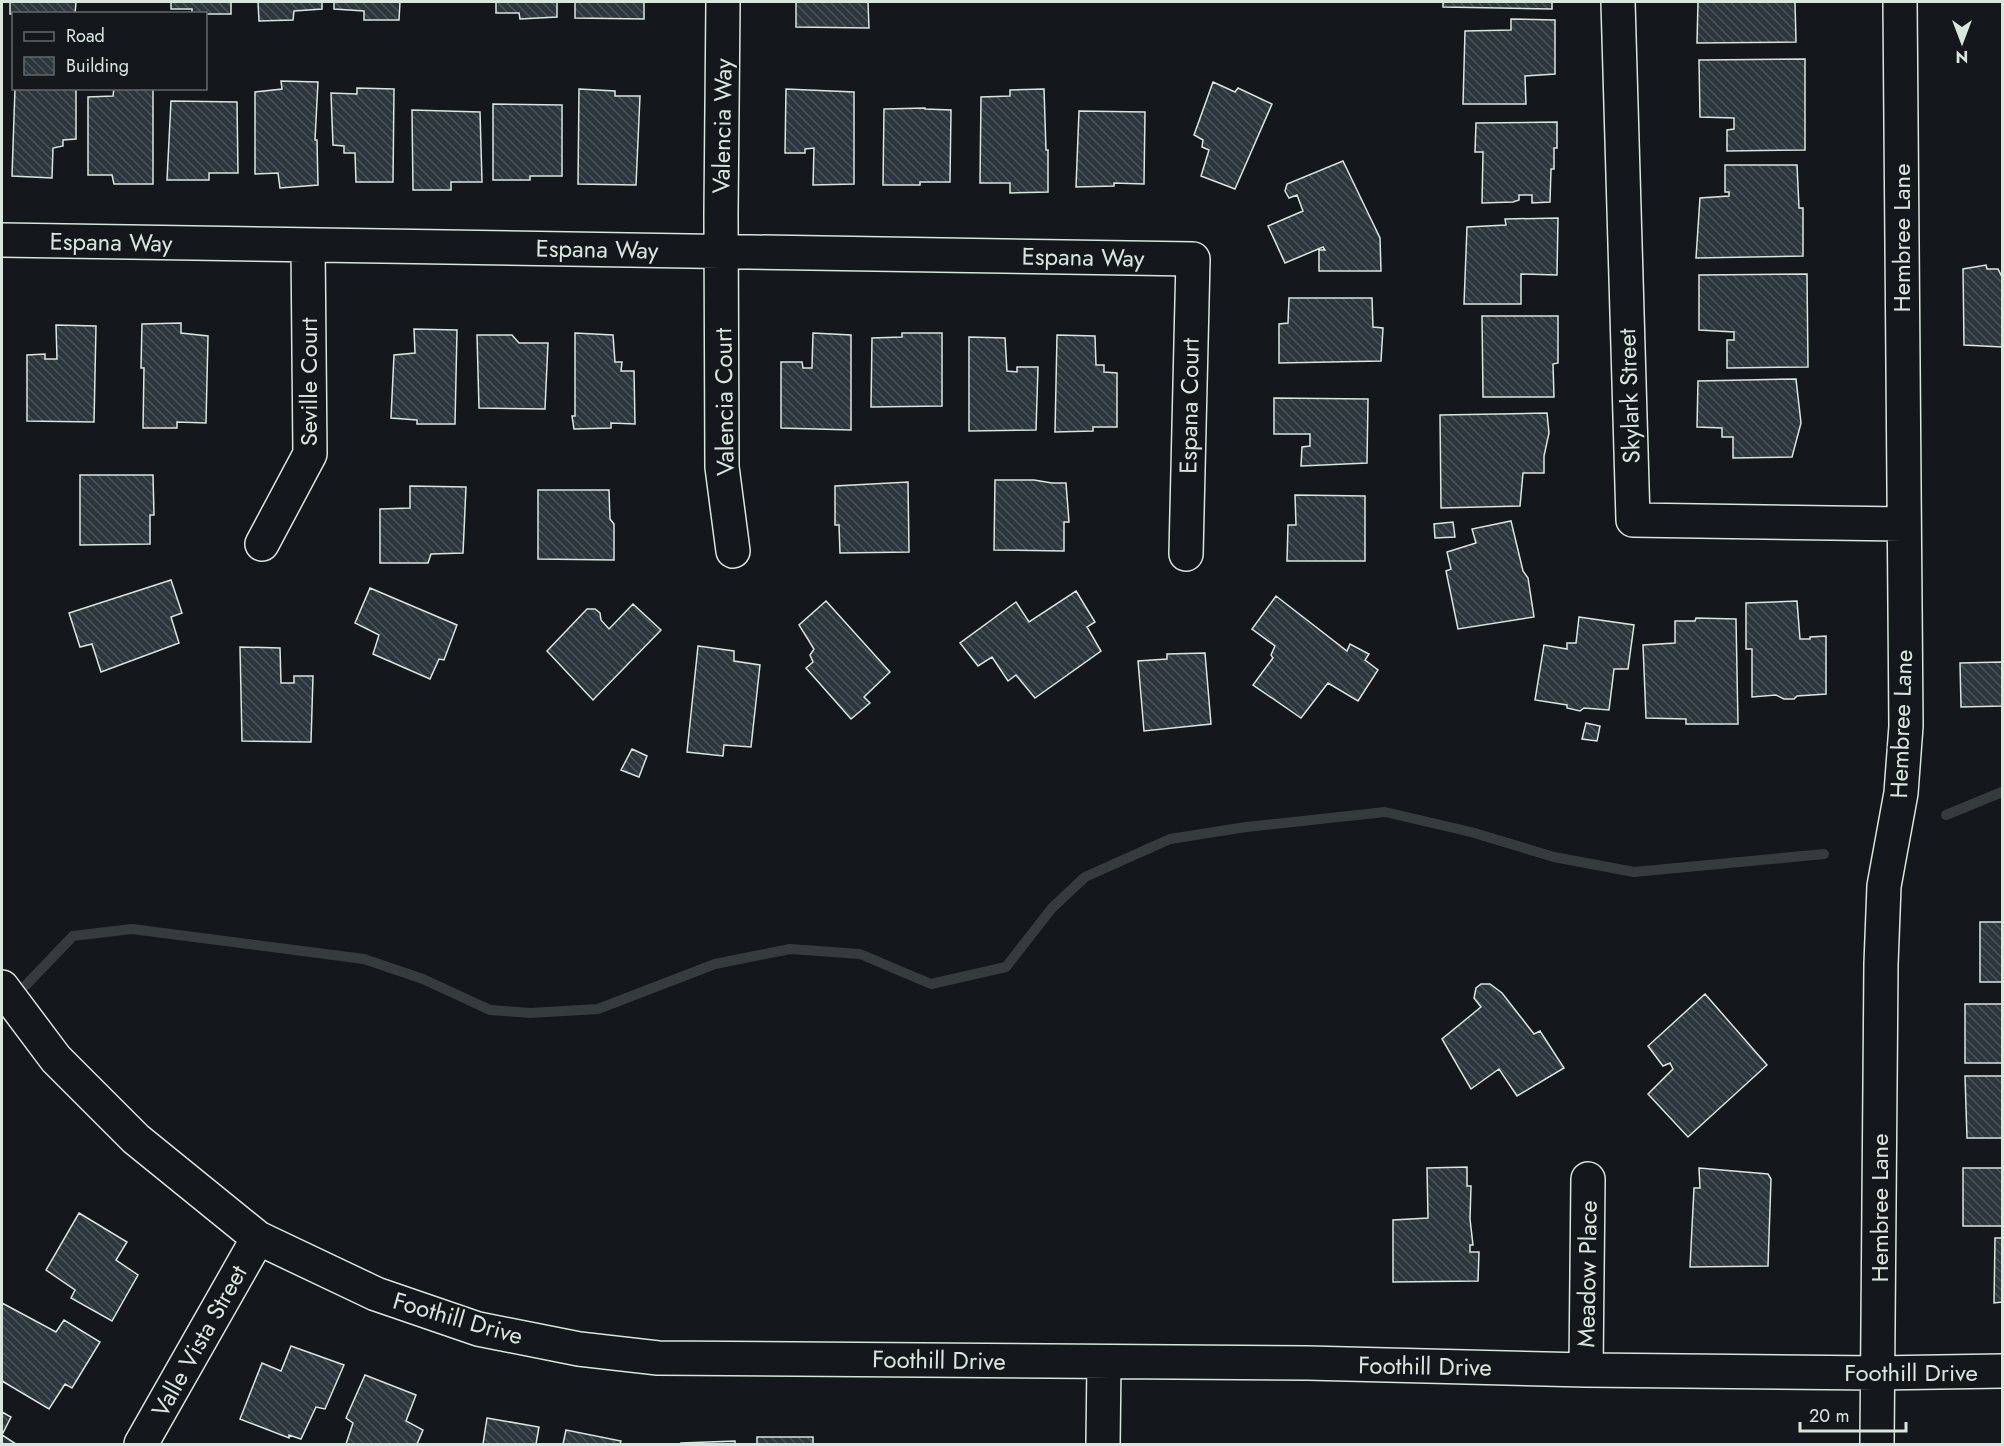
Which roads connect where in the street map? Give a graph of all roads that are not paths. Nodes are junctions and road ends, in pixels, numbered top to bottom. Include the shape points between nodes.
1 (723, 2) edge
2 (1618, 2) edge
3 (1900, 2) edge
4 (2, 240) edge
5 (308, 245) junction
6 (721, 251) junction
7 (1193, 259) joint
8 (1903, 524) junction
9 (262, 544) dead end
10 (733, 551) dead end
11 (1186, 554) dead end
12 (2, 987) edge
13 (1588, 1179) dead end
14 (258, 1238) junction
15 (1104, 1363) junction
16 (1586, 1370) junction
17 (2002, 1371) edge
18 (1877, 1373) junction
19 (141, 1444) edge
20 (1103, 1444) edge
21 (1877, 1444) edge

1 - 6 street, Valencia Way
2 - 8 street, Skylark Street via 1633,520
3 - 8 street, Hembree Lane
4 - 5 street, Espana Way
5 - 6 street, Espana Way
5 - 9 street, Seville Court via 310,454
6 - 7 street, Espana Way
6 - 10 street, Valencia Court via 722,467
7 - 11 street, Espana Court
8 - 18 street, Hembree Lane via 1905,726 1901,793 1884,886 1881,952
12 - 14 street, Foothill Drive via 56,1059 136,1139
13 - 16 street, Meadow Place
14 - 15 street, Foothill Drive via 387,1298 478,1329 579,1349 657,1358
14 - 19 street, Valle Vista Street
15 - 16 street, Foothill Drive
15 - 20 street
16 - 18 street, Foothill Drive
17 - 18 street, Foothill Drive
18 - 21 street, Hembree Lane

